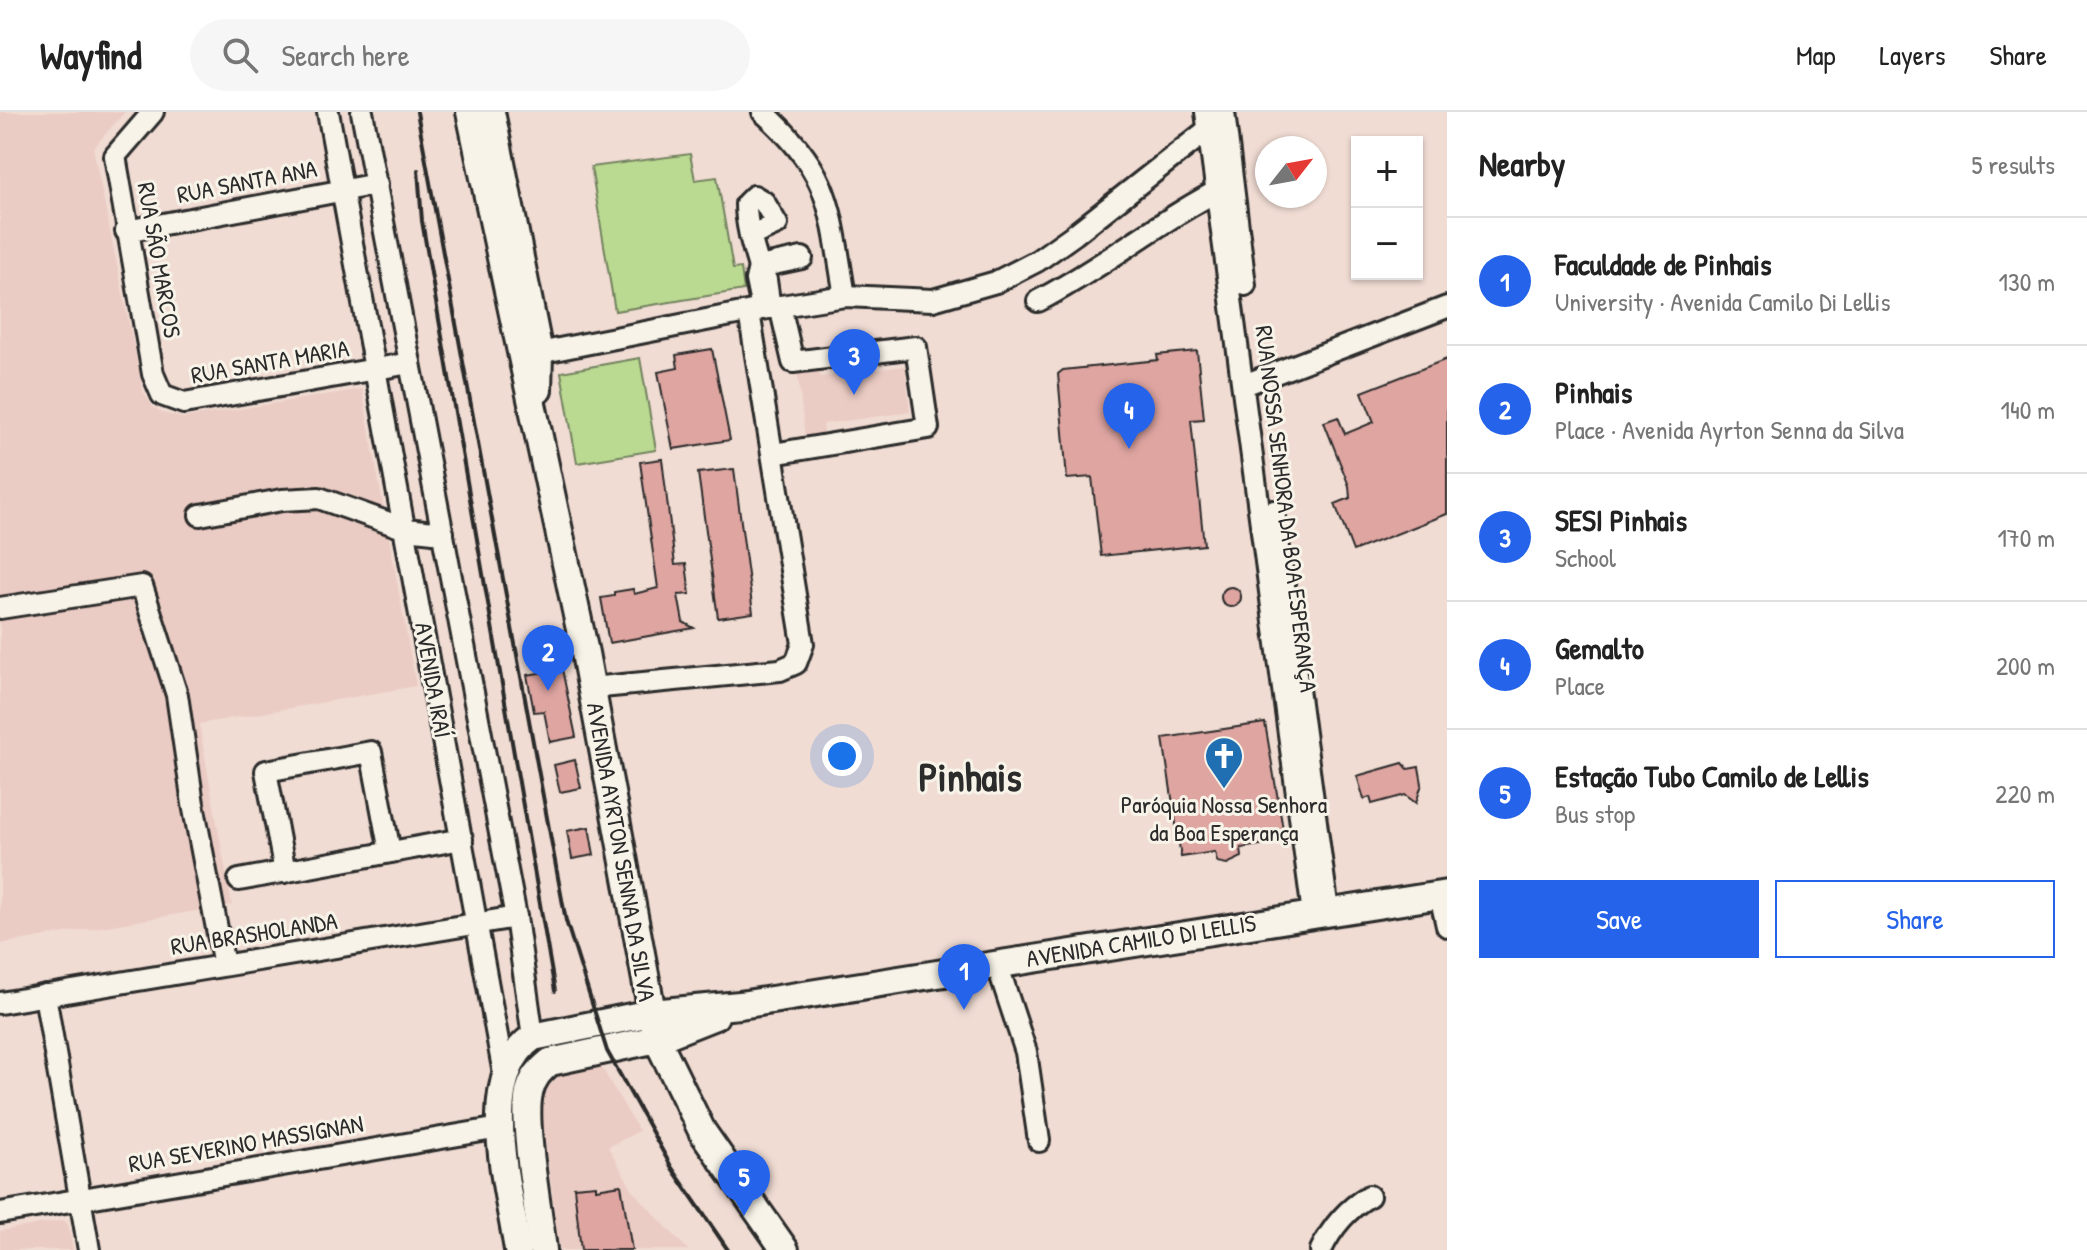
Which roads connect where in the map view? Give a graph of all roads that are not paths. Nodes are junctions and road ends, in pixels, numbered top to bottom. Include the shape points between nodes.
1 (153, 112) edge
2 (328, 112) edge
3 (362, 112) edge
4 (470, 112) edge
5 (491, 112) edge
6 (763, 112) edge
7 (1219, 117) edge
8 (377, 184) junction
9 (1225, 187) junction
10 (342, 191) junction
11 (126, 231) junction
12 (750, 236) dead end
13 (802, 258) dead end
14 (759, 267) junction
15 (845, 296) junction
16 (1038, 301) dead end
17 (1447, 307) edge
18 (765, 309) junction
19 (539, 353) junction
20 (410, 363) junction
21 (374, 370) junction
22 (153, 374) joint
23 (1250, 382) junction
24 (538, 422) junction
25 (773, 454) junction
26 (200, 515) dead end
27 (406, 529) junction
28 (443, 533) junction
29 (0, 608) edge
30 (591, 688) junction
31 (462, 839) junction
32 (390, 852) junction
33 (285, 872) junction
34 (239, 880) dead end
35 (1443, 895) edge
36 (1320, 912) junction
37 (516, 917) junction
38 (477, 923) junction
39 (1447, 926) edge
40 (997, 964) junction
41 (224, 965) junction
42 (45, 995) junction
43 (0, 1003) edge
44 (740, 1005) junction
45 (651, 1013) junction
46 (533, 1037) junction
47 (657, 1039) junction
48 (504, 1074) junction
49 (500, 1128) junction
50 (1039, 1141) dead end
51 (1369, 1196) dead end
52 (81, 1198) junction
53 (0, 1213) edge
54 (89, 1250) edge
55 (518, 1250) edge
56 (543, 1250) edge
57 (785, 1250) edge
58 (1321, 1250) edge

1 - 11 street, RUA SÃO MARCOS via 115,156
2 - 10 street, AVENIDA IRAÍ
3 - 8 street, AVENIDA IRAÍ
4 - 24 main road, AVENIDA AYRTON SENNA DA SILVA
5 - 19 main road, AVENIDA AYRTON SENNA DA SILVA
6 - 15 street via 808,158 827,194
7 - 9 street, RUA NOSSA SENHORA DA BOA ESPERANÇA
7 - 15 street via 1049,252 996,282 933,300
8 - 10 street, RUA SANTA ANA
8 - 20 street, AVENIDA IRAÍ
9 - 16 street via 1084,278
9 - 23 street, RUA NOSSA SENHORA DA BOA ESPERANÇA
10 - 11 street, RUA SANTA ANA
10 - 21 street, AVENIDA IRAÍ
11 - 22 street, RUA SÃO MARCOS
12 - 14 street
13 - 14 street
14 - 18 street via 756,280
15 - 18 street
17 - 23 street
18 - 19 street
18 - 25 street
18 - 25 street via 793,362 916,347 928,428
19 - 24 main road, AVENIDA AYRTON SENNA DA SILVA
20 - 21 street, RUA SANTA MARIA
20 - 28 street, AVENIDA IRAÍ
21 - 22 street, RUA SANTA MARIA via 184,403 162,395
21 - 27 street, AVENIDA IRAÍ
23 - 36 street, RUA NOSSA SENHORA DA BOA ESPERANÇA
24 - 30 main road, AVENIDA AYRTON SENNA DA SILVA
25 - 30 street via 803,644 796,663 780,670
26 - 27 street via 319,498
27 - 28 street
27 - 31 street, AVENIDA IRAÍ
28 - 37 street, AVENIDA IRAÍ
29 - 41 street via 142,586 177,695
30 - 45 main road, AVENIDA AYRTON SENNA DA SILVA
31 - 32 street
31 - 38 street, AVENIDA IRAÍ
32 - 33 street
32 - 33 street via 371,752 296,765 266,771
33 - 34 street
35 - 36 main road, AVENIDA CAMILO DI LELLIS
35 - 39 street
36 - 40 main road, AVENIDA CAMILO DI LELLIS
37 - 38 street, RUA BRASHOLANDA
37 - 46 street, AVENIDA IRAÍ
38 - 41 street, RUA BRASHOLANDA
38 - 48 street, AVENIDA IRAÍ
40 - 44 main road, AVENIDA CAMILO DI LELLIS
40 - 50 street via 1026,1052
41 - 42 street, RUA BRASHOLANDA
42 - 43 street, RUA BRASHOLANDA
42 - 52 street
44 - 45 main road, AVENIDA CAMILO DI LELLIS
44 - 47 main road, AVENIDA CAMILO DI LELLIS
45 - 46 main road, AVENIDA CAMILO DI LELLIS
45 - 47 main road, AVENIDA AYRTON SENNA DA SILVA
46 - 48 main road via 520,1046
47 - 56 main road, AVENIDA CAMILO DI LELLIS via 550,1062 532,1082 527,1109
47 - 57 main road, AVENIDA AYRTON SENNA DA SILVA via 702,1131
48 - 49 main road, AVENIDA IRAÍ
49 - 52 street, RUA SEVERINO MASSIGNAN
49 - 55 main road, AVENIDA IRAÍ
51 - 58 street via 1353,1205
52 - 53 street, RUA SEVERINO MASSIGNAN
52 - 54 street

